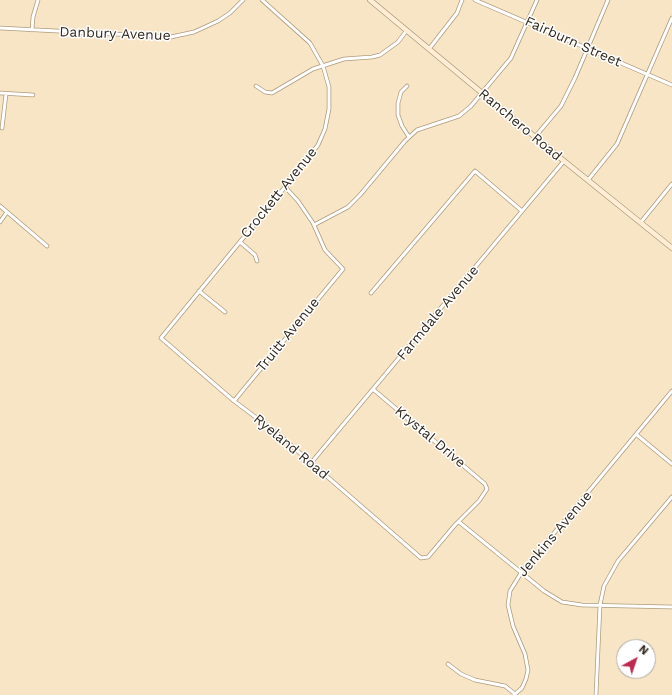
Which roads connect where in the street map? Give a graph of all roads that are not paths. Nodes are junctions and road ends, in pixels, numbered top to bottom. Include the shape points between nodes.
1 (38, 0) edge
2 (243, 0) edge
3 (262, 0) edge
4 (370, 0) edge
5 (462, 0) edge
6 (474, 0) edge
7 (537, 0) edge
8 (608, 0) edge
9 (672, 18) edge
10 (528, 22) junction
11 (0, 28) edge
12 (32, 30) junction
13 (407, 30) junction
14 (587, 48) junction
15 (429, 49) junction
16 (323, 66) junction
17 (648, 74) junction
18 (672, 85) edge
19 (256, 86) dead end
20 (407, 86) dead end
21 (0, 93) edge
22 (482, 93) junction
23 (6, 94) junction
24 (33, 95) dead end
25 (2, 128) dead end
26 (409, 137) junction
27 (535, 137) junction
28 (564, 161) junction
29 (588, 180) junction
30 (672, 184) edge
31 (284, 187) junction
32 (0, 206) edge
33 (7, 212) junction
34 (522, 212) junction
35 (0, 222) edge
36 (641, 222) junction
37 (314, 225) junction
38 (240, 242) junction
39 (47, 246) dead end
40 (672, 248) edge
41 (257, 261) dead end
42 (199, 291) junction
43 (371, 293) dead end
44 (224, 312) dead end
45 (161, 338) joint
46 (374, 390) junction
47 (672, 391) edge
48 (234, 401) junction
49 (637, 435) junction
50 (311, 463) junction
51 (672, 464) edge
52 (672, 497) edge
53 (459, 522) junction
54 (521, 573) junction
55 (600, 605) junction
56 (672, 606) edge
57 (448, 664) dead end
58 (515, 695) edge
59 (596, 695) edge

1 - 12 street
2 - 12 street, Danbury Avenue via 218,21 194,32 171,37
3 - 16 street, Crockett Avenue via 310,43
4 - 13 main road, Ranchero Road
5 - 15 street via 457,13
6 - 10 street, Fairburn Street
7 - 10 street
8 - 14 street
9 - 17 street
10 - 14 street, Fairburn Street
10 - 22 street via 511,58
11 - 12 street, Danbury Avenue
13 - 15 main road, Ranchero Road
13 - 16 street via 398,42 380,54 344,59
14 - 17 street, Fairburn Street
14 - 27 street via 560,106
15 - 22 main road, Ranchero Road
16 - 19 street via 297,77 272,93
16 - 31 street, Crockett Avenue via 329,87 325,129 318,145
17 - 18 street, Fairburn Street
17 - 29 street via 617,144
20 - 26 street via 401,92 398,115
21 - 23 street
22 - 26 street via 459,116 422,128
22 - 27 main road, Ranchero Road
23 - 24 street
23 - 25 street
26 - 37 street via 348,207
27 - 28 main road, Ranchero Road
28 - 29 main road, Ranchero Road
28 - 34 street, Farmdale Avenue
29 - 36 main road, Ranchero Road
30 - 36 street
31 - 37 street via 298,201
31 - 38 street, Crockett Avenue
32 - 33 street
33 - 35 street
33 - 39 street
34 - 43 street via 475,171
34 - 46 street, Farmdale Avenue
36 - 40 main road, Ranchero Road
37 - 48 street, Truitt Avenue via 325,250 343,269
38 - 41 street via 255,255
38 - 42 street, Crockett Avenue
42 - 44 street
42 - 45 street, Crockett Avenue
45 - 48 street, Ryeland Road
46 - 50 street, Farmdale Avenue
46 - 53 street, Krystal Drive via 485,484 487,489 479,501
47 - 49 street, Jenkins Avenue
48 - 50 street, Ryeland Road
49 - 51 street
49 - 54 street, Jenkins Avenue
50 - 53 street, Ryeland Road via 421,558 428,557
52 - 55 street via 618,561 604,586
53 - 54 street
54 - 55 street via 562,602
54 - 58 street, Jenkins Avenue via 510,591 508,605 528,670 526,679
55 - 56 street
55 - 59 street
57 - 58 street via 475,680 505,686

